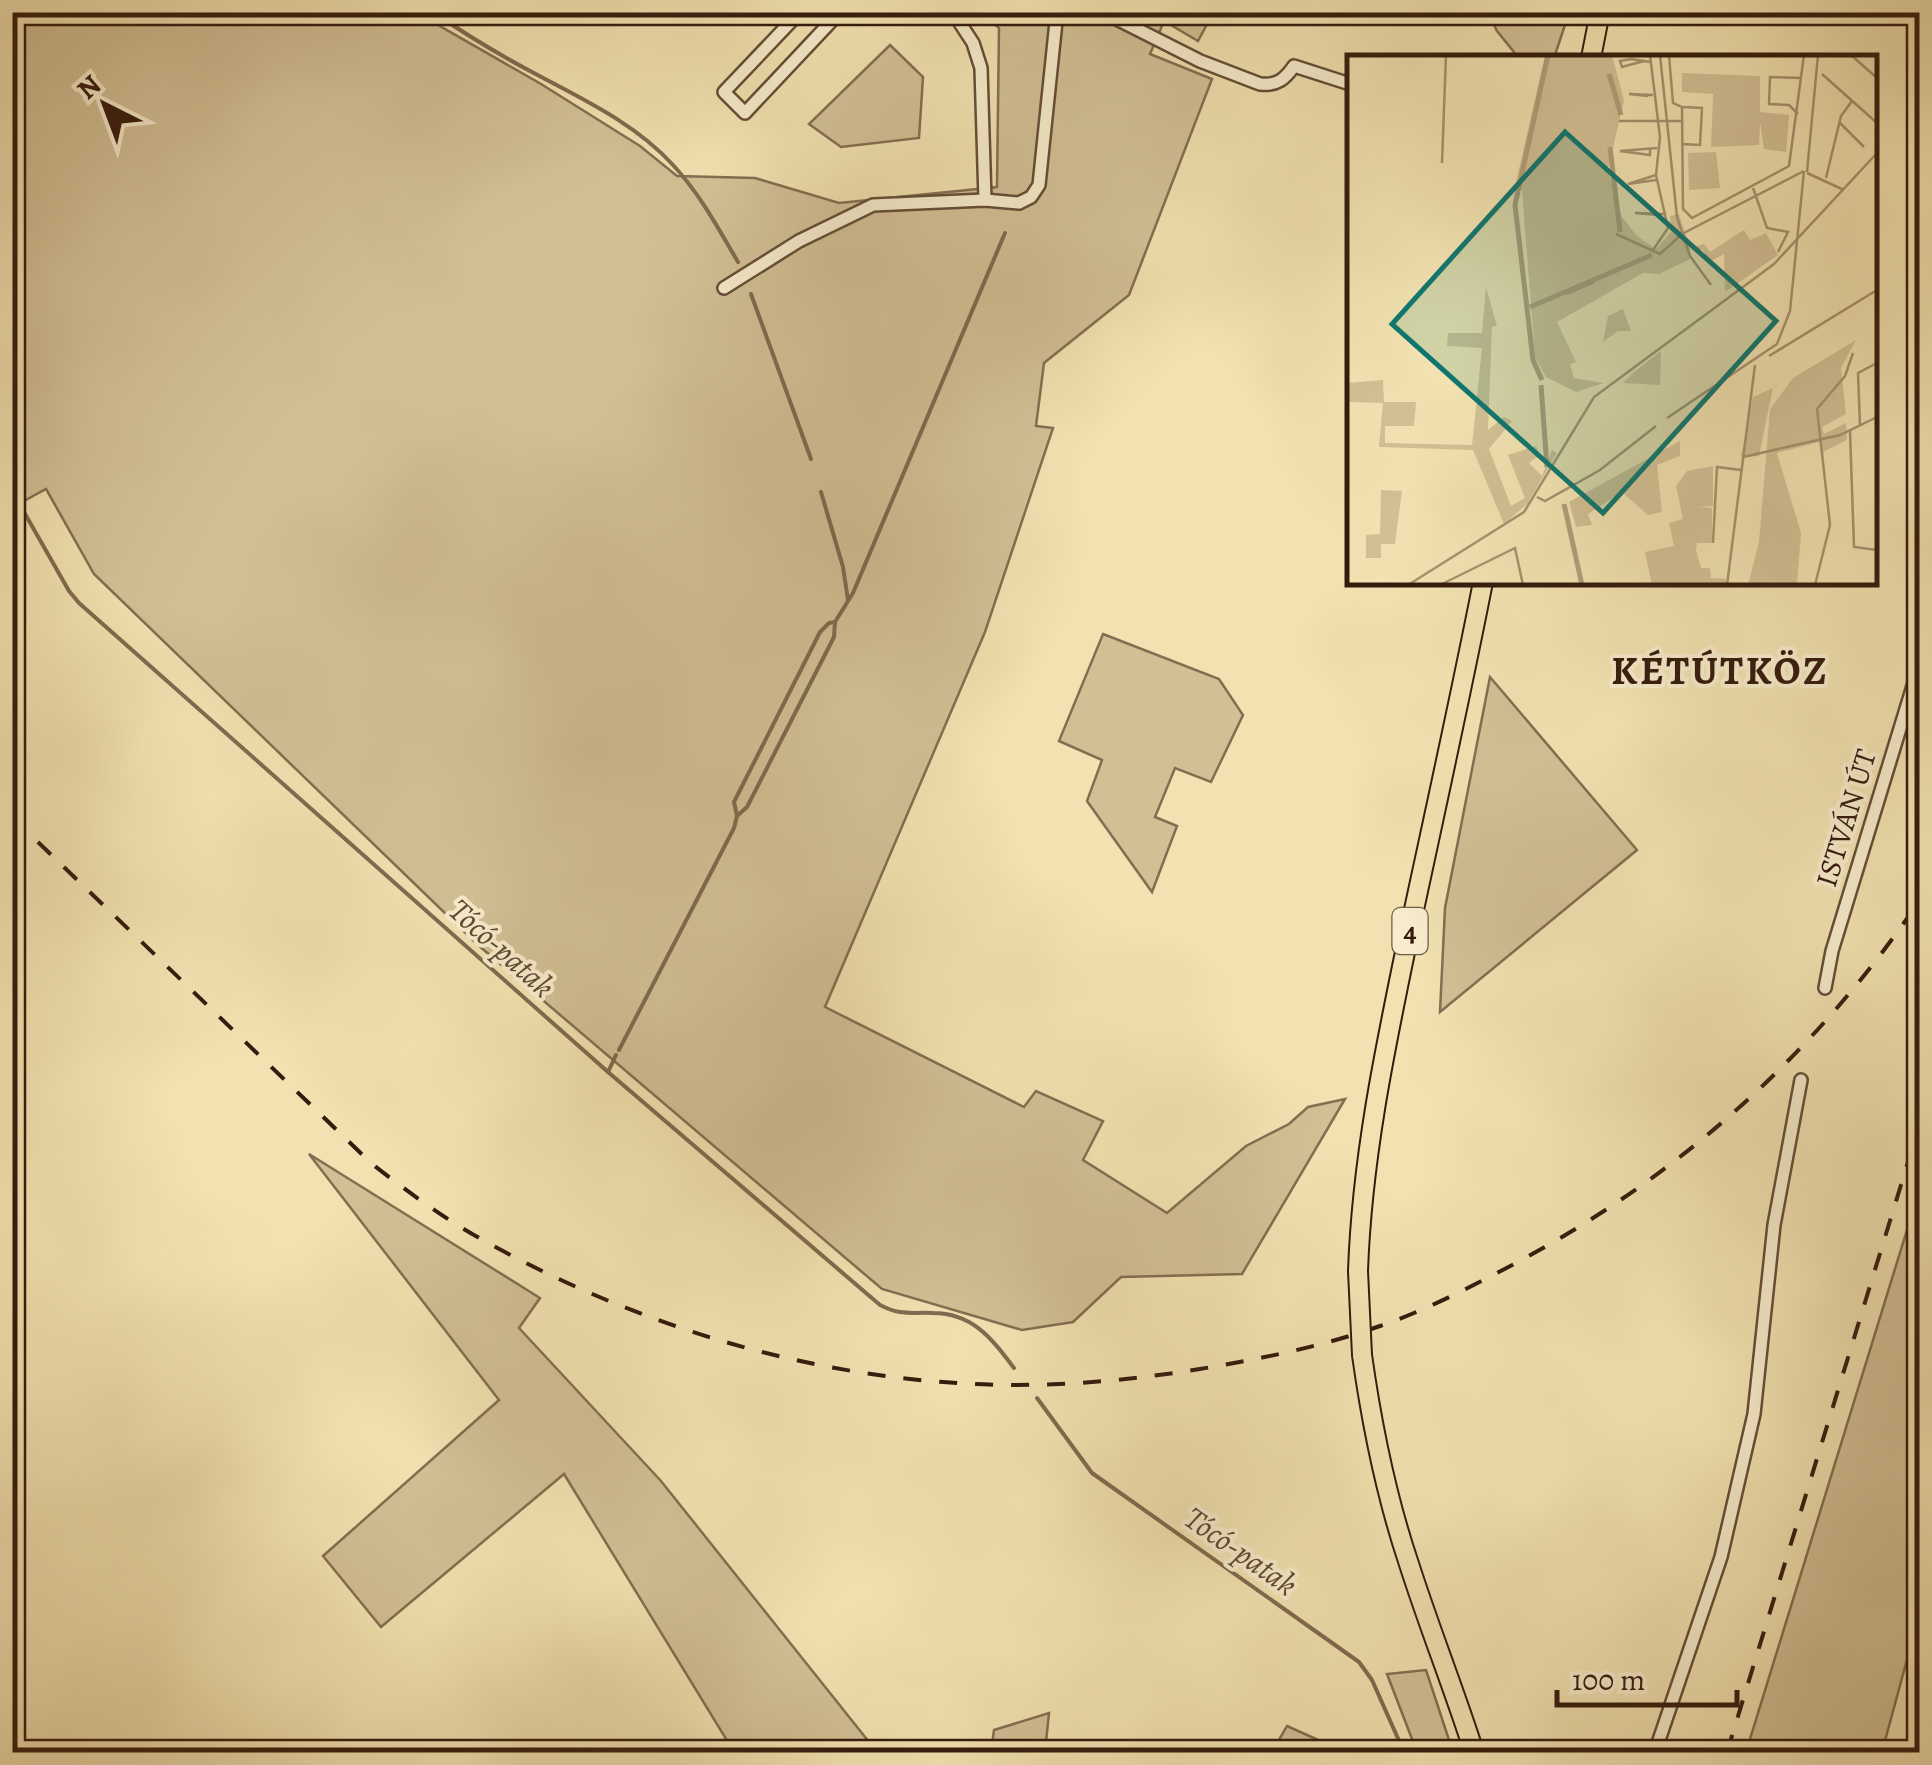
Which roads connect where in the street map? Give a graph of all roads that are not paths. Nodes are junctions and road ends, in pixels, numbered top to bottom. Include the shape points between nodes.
1 (800, 12) edge
2 (840, 12) edge
3 (949, 12) edge
4 (1057, 12) edge
5 (1103, 12) edge
6 (1600, 12) edge
7 (1592, 55) edge
8 (1347, 83) edge
9 (985, 200) junction
10 (724, 288) dead end
11 (1483, 585) edge
12 (1920, 663) edge
13 (1825, 988) dead end
14 (1801, 1080) dead end
15 (1474, 1752) edge
16 (1655, 1752) edge

1 - 2 street via 724,92 745,113
3 - 9 street via 974,43 981,68
4 - 9 street via 1040,186 1019,203
5 - 8 street via 1260,84 1280,81 1294,66
6 - 7 main road
9 - 10 street via 873,205
11 - 15 main road, 4, bridge via 1385,1049 1358,1270 1362,1355 1389,1498
12 - 13 street, ISTVÁN ÚT
14 - 16 street via 1774,1225 1754,1414 1721,1557

